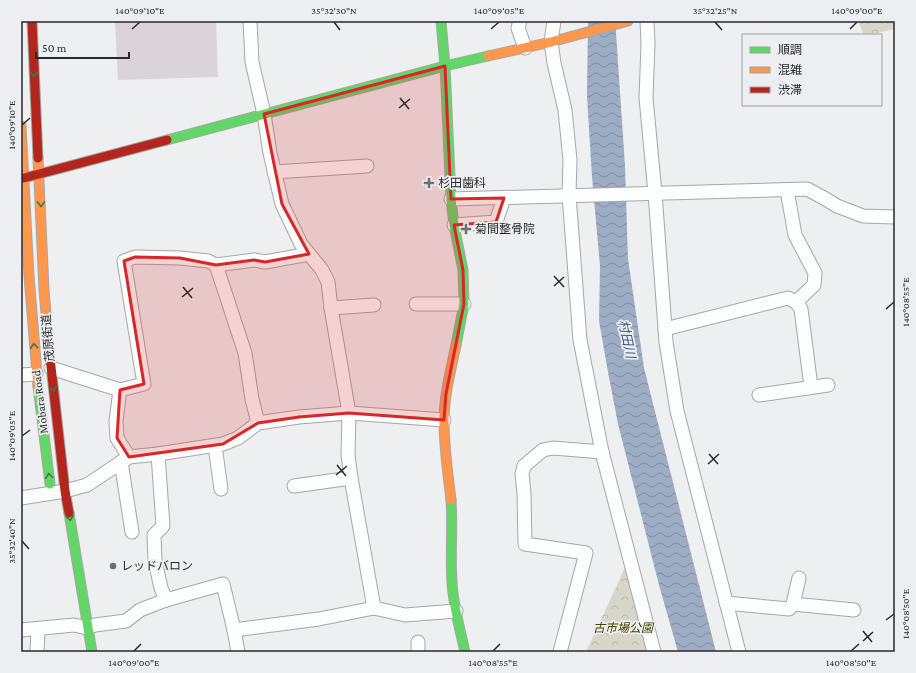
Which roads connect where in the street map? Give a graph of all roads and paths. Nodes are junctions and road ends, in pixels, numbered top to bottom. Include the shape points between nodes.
1 (32, 21) edge
2 (250, 21) edge
3 (441, 21) edge
4 (520, 21) edge
5 (554, 21) edge
6 (628, 21) edge
7 (647, 21) edge
8 (551, 42) junction
9 (525, 48) junction
10 (446, 66) junction
11 (264, 114) junction
12 (21, 126) edge
13 (367, 166) dead end
14 (274, 172) junction
15 (39, 175) junction
16 (22, 179) edge
17 (787, 190) junction
18 (655, 193) junction
19 (569, 195) junction
20 (504, 198) junction
21 (450, 199) junction
22 (895, 217) edge
23 (454, 225) junction
24 (309, 254) junction
25 (216, 265) junction
26 (796, 302) junction
27 (416, 304) dead end
28 (464, 304) junction
29 (374, 305) dead end
30 (331, 308) junction
31 (665, 329) junction
32 (51, 368) junction
33 (36, 374) junction
34 (21, 375) edge
35 (828, 385) dead end
36 (811, 387) junction
37 (120, 390) junction
38 (759, 395) dead end
39 (349, 413) junction
40 (444, 420) junction
41 (258, 423) junction
42 (214, 446) junction
43 (602, 452) junction
44 (158, 454) junction
45 (125, 460) junction
46 (351, 478) junction
47 (294, 486) dead end
48 (221, 489) dead end
49 (65, 491) junction
50 (52, 497) junction
51 (21, 498) edge
52 (132, 532) dead end
53 (799, 578) dead end
54 (166, 600) junction
55 (726, 603) junction
56 (793, 604) junction
57 (374, 608) junction
58 (854, 610) dead end
59 (456, 612) junction
60 (77, 625) junction
61 (38, 629) junction
62 (21, 630) edge
63 (234, 630) junction
64 (37, 652) edge
65 (92, 652) edge
66 (238, 652) edge
67 (465, 652) edge
68 (560, 652) edge
69 (654, 652) edge
70 (739, 652) edge

1 -> 15 street, 茂原街道
2 - 11 street via 252,62
3 - 10 street
4 - 9 street via 518,28
5 - 8 street
6 - 8 street
7 - 18 street via 646,98
8 - 9 street
8 - 19 street via 565,110 570,160
9 - 10 street
10 - 11 street
10 - 21 street
11 - 14 street
11 - 15 street
12 - 16 street, Mobara Road
13 - 14 street
14 - 24 street via 282,204 301,244
15 - 16 street
15 -> 32 street, 茂原街道 via 44,290
33 -> 16 street, Mobara Road
17 - 18 street
17 - 22 street via 807,189 836,206 863,216
17 - 26 street via 795,235 815,273 814,284
18 - 19 street
18 - 31 street
19 - 20 street
19 - 43 street via 580,340
20 - 21 street
20 - 23 street via 496,222
21 - 23 street
23 - 28 street via 463,270
24 - 25 street via 265,262 254,260
24 - 30 street via 328,282
25 - 37 street via 208,261 180,258 135,257 124,261 144,384
25 - 41 street via 245,353
26 - 31 street via 788,298
26 - 36 street via 801,309
27 - 28 street
28 - 40 street via 446,394
29 - 30 street
30 - 39 street
31 - 55 street via 677,411
32 - 37 street
32 -> 49 street, 茂原街道
33 - 34 street
50 -> 33 street, Mobara Road
35 - 36 street
36 - 38 street
37 - 45 street via 116,421 117,438
39 - 40 street
39 - 41 street
39 - 46 street via 348,455
40 - 59 street via 452,515 452,582
41 - 42 street via 238,438
42 - 44 street
42 - 48 street
43 - 68 street via 553,448 543,450 524,466 522,474 526,544 586,553
43 - 69 street
44 - 45 street
44 - 54 street via 163,526 154,535 155,561
45 - 49 street via 87,485
45 - 52 street
46 - 47 street
46 - 57 street
49 - 50 street
49 -> 60 street, 茂原街道
50 - 51 street
53 - 56 street
54 - 60 street via 140,610 126,621
54 - 63 street via 223,584
55 - 56 street via 789,609
55 - 70 street
56 - 58 street
57 - 59 street via 405,615
57 - 63 street via 318,619
59 - 67 street
60 - 61 street
60 - 65 street, 茂原街道
61 - 62 street
61 - 64 street
63 - 66 street

